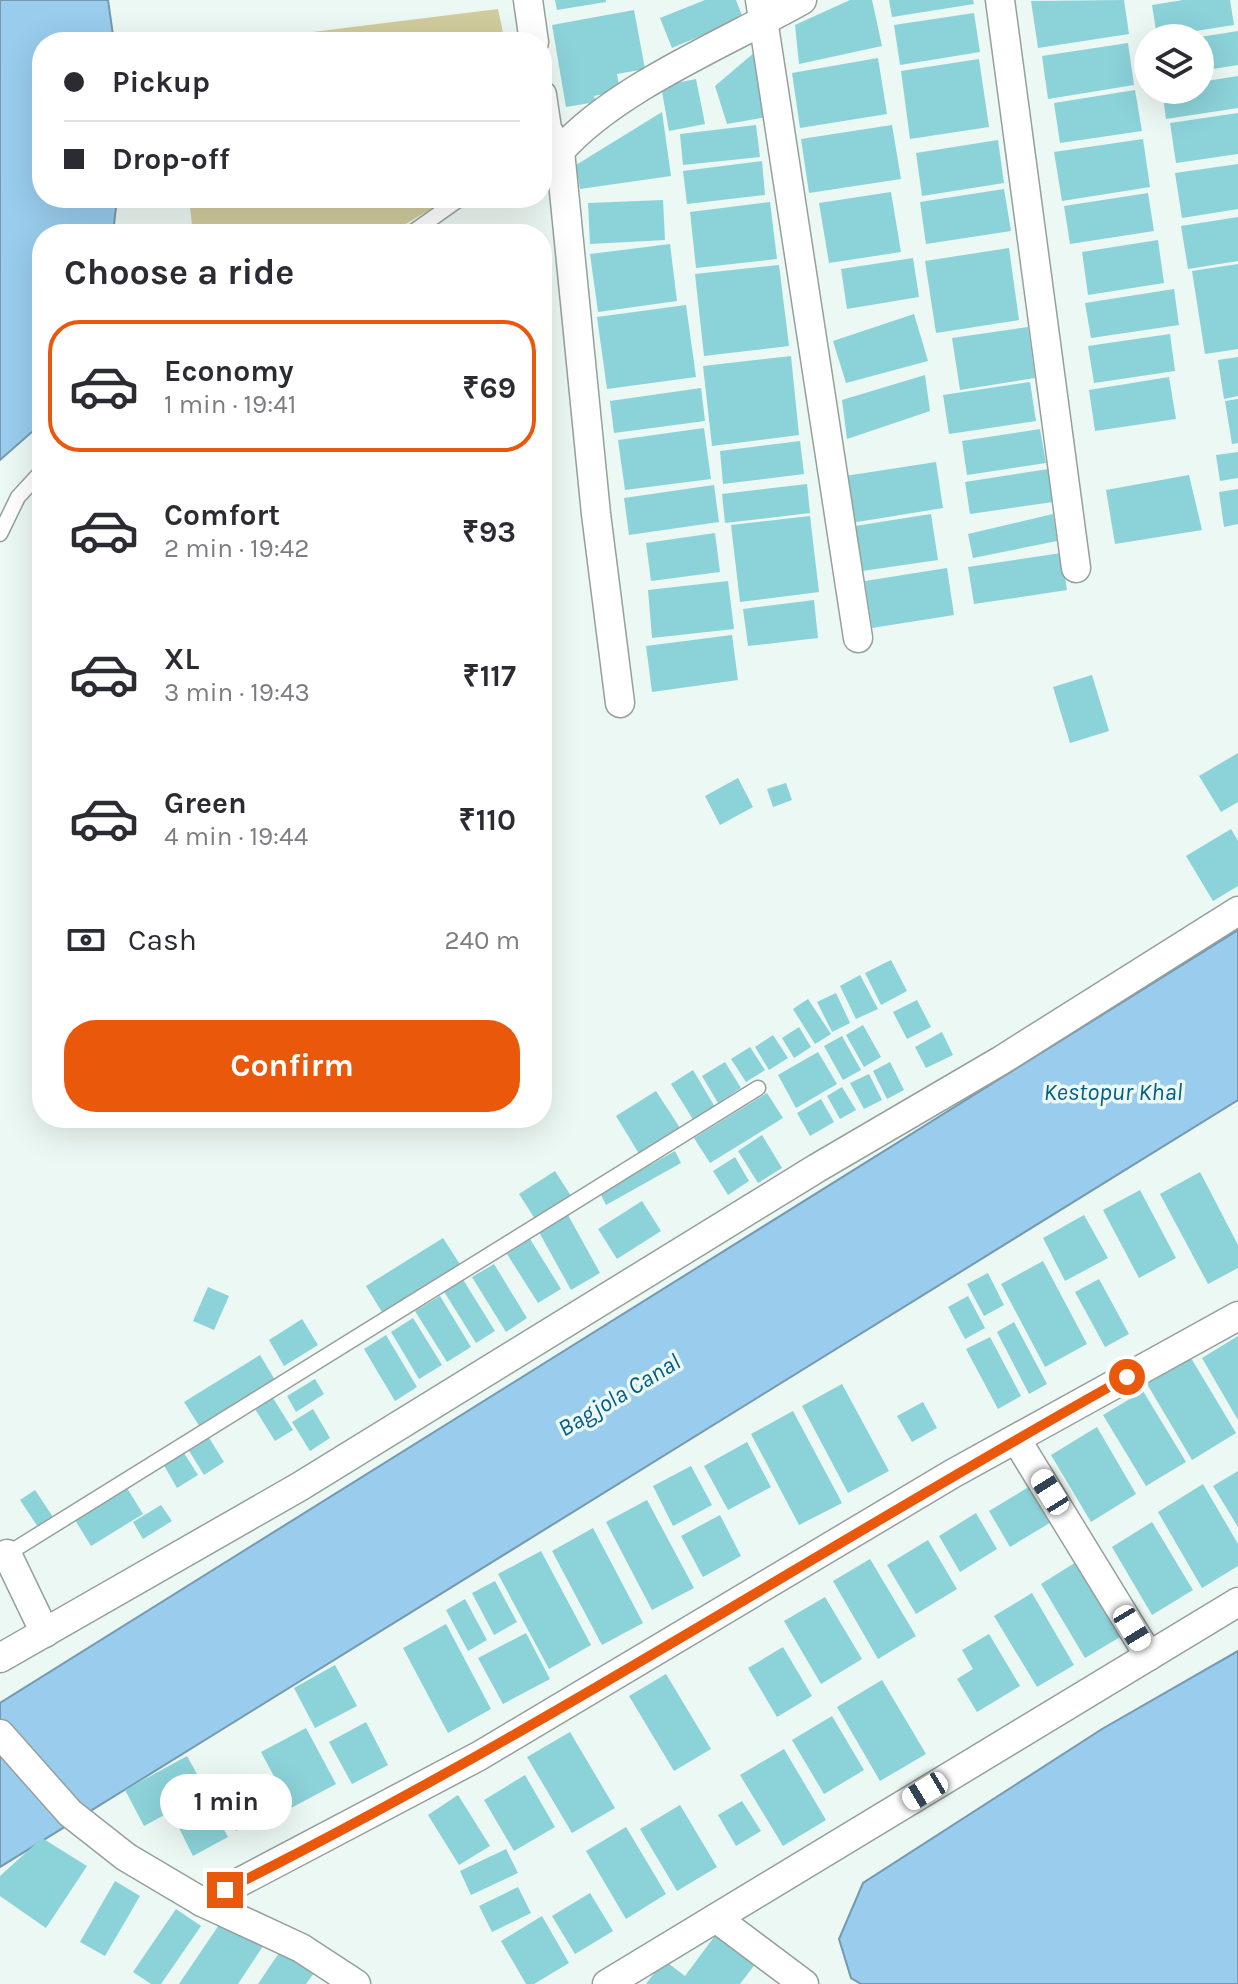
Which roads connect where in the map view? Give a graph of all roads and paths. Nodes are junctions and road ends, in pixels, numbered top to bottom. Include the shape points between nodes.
1 (528, 0) edge
2 (802, 0) edge
3 (1000, 0) edge
4 (762, 11) edge
5 (533, 32) edge
6 (552, 142) edge
7 (552, 150) edge
8 (447, 208) edge
9 (424, 224) edge
10 (32, 482) edge
11 (0, 534) edge
12 (1076, 568) dead end
13 (858, 638) dead end
14 (620, 703) dead end
15 (1238, 911) edge
16 (758, 1088) dead end
17 (1238, 1316) edge
18 (1016, 1439) junction
19 (4, 1556) edge
20 (1238, 1602) edge
21 (45, 1633) junction
22 (1149, 1656) junction
23 (0, 1658) edge
24 (0, 1734) edge
25 (202, 1902) junction
26 (716, 1918) junction
27 (356, 1984) edge
28 (607, 1984) edge
29 (804, 1984) edge

1 - 5 street
2 - 4 street
3 - 12 street
4 - 6 street via 575,134
4 - 13 street
7 - 14 street
8 - 9 lane
10 - 11 lane via 18,497
15 - 21 street via 299,1487
16 - 19 lane
17 - 18 street
18 - 22 street
18 - 25 street via 479,1756
19 - 21 street
20 - 22 street
21 - 23 street
22 - 26 street
24 - 25 street via 70,1813 126,1857
25 - 27 street via 301,1948
26 - 28 street
26 - 29 street

